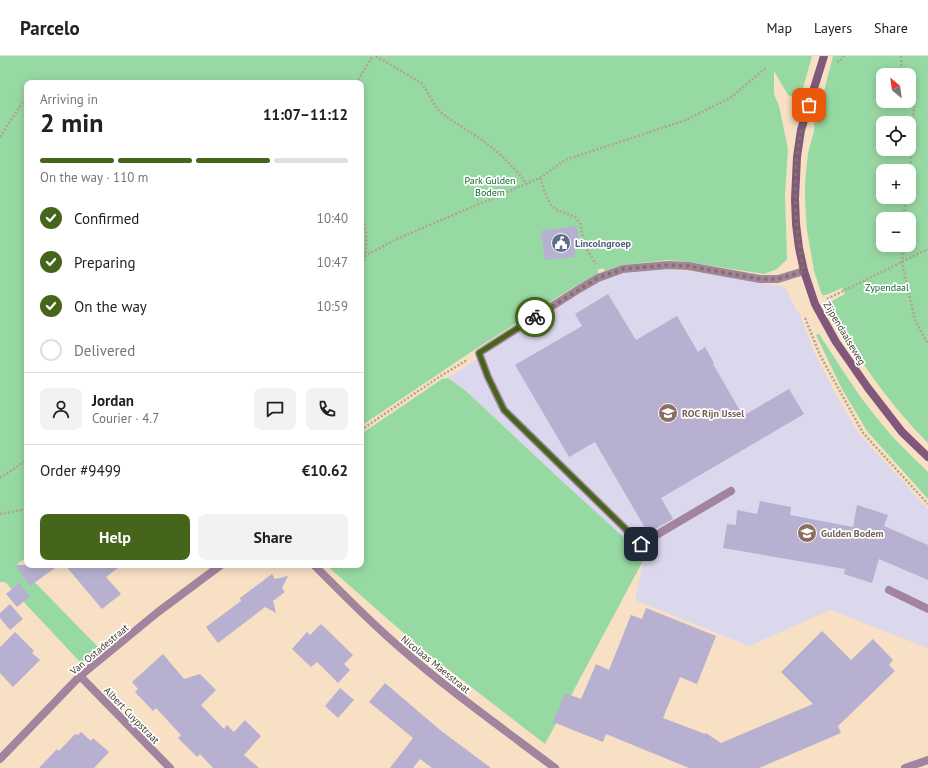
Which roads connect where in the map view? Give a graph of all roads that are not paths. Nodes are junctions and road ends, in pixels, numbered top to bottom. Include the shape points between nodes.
1 (824, 56) edge
2 (804, 271) junction
3 (928, 457) edge
4 (731, 491) dead end
5 (217, 568) edge
6 (317, 568) edge
7 (889, 590) dead end
8 (928, 609) edge
9 (80, 676) junction
10 (0, 759) edge
11 (928, 760) edge
12 (170, 768) edge
13 (555, 768) edge
14 (905, 768) edge

1 - 2 main road, Zijpendaalseweg via 801,130 797,157 796,224
2 - 3 main road, Zijpendaalseweg via 815,304 836,342 902,432
2 - 4 street via 778,279 760,279 688,266 623,269 604,275 579,289 479,353 504,410 641,544
5 - 9 street, Van Ostadestraat
6 - 13 street, Nicolaas Maesstraat via 397,646
7 - 8 street
9 - 10 street, Van Ostadestraat
9 - 12 street, Albert Cuypstraat
11 - 14 street

